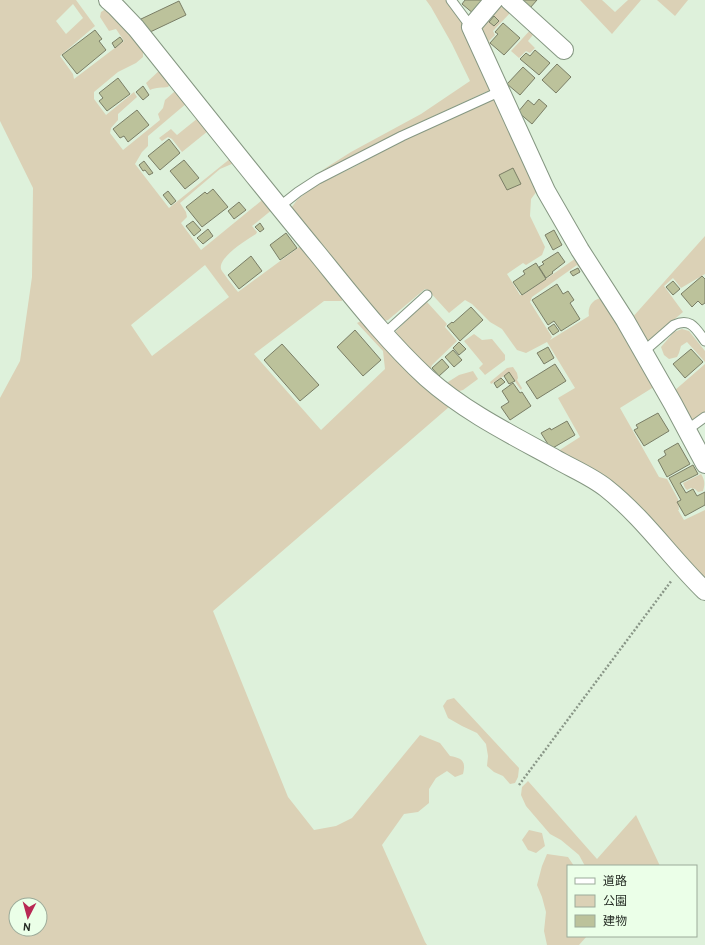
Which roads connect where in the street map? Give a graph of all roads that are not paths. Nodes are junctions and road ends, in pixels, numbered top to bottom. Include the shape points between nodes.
1 (108, 0) edge
2 (451, 0) edge
3 (494, 0) edge
4 (509, 0) edge
5 (471, 27) junction
6 (564, 50) dead end
7 (501, 91) junction
8 (279, 207) junction
9 (428, 295) dead end
10 (384, 334) junction
11 (705, 341) edge
12 (643, 352) junction
13 (705, 417) edge
14 (687, 430) junction
15 (705, 464) edge
16 (705, 591) edge

1 - 8 street via 136,28
2 - 5 lane
3 - 5 street
4 - 6 street
5 - 7 street
7 - 8 lane via 402,136 318,179
7 - 12 street via 546,191
8 - 10 street
9 - 10 lane
10 - 16 street via 405,357 454,399 485,420 605,488 636,515
11 - 12 lane via 695,327 680,322
12 - 14 street
13 - 14 lane
14 - 15 street

